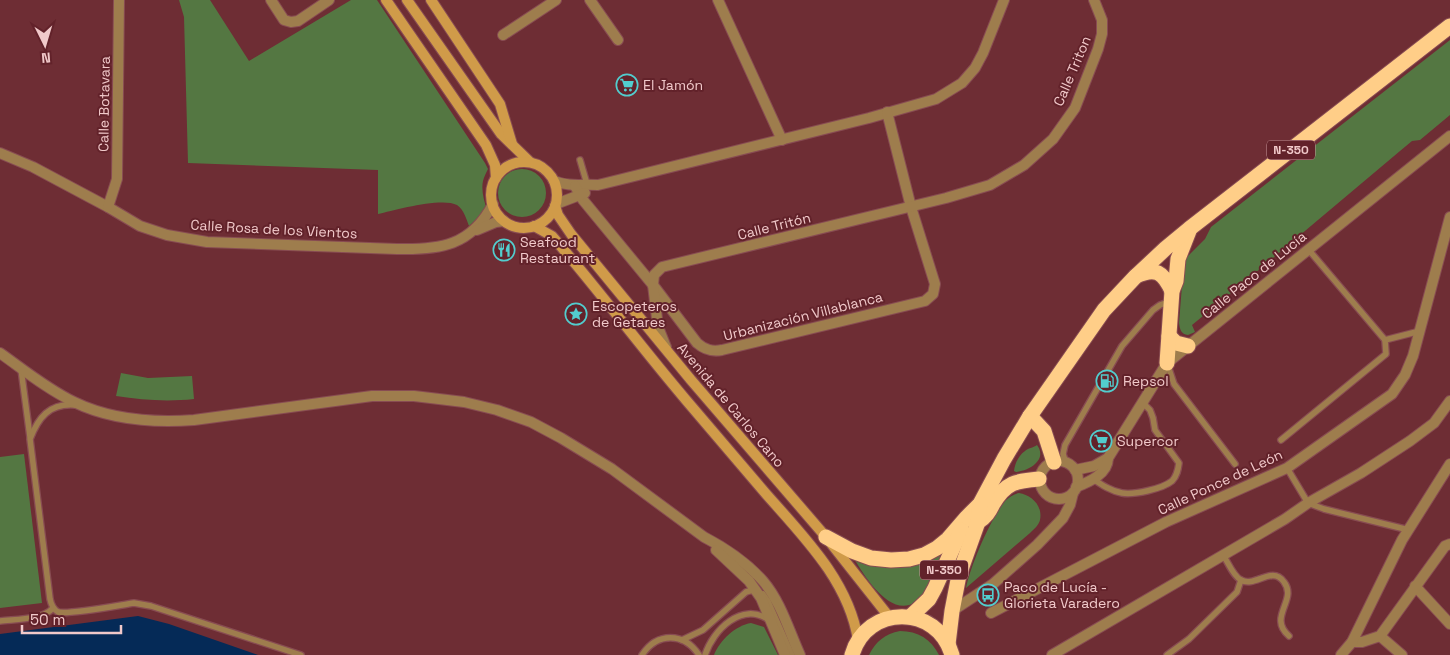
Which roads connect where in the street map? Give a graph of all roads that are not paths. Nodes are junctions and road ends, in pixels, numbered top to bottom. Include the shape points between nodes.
1 (120, 0) edge
2 (271, 0) edge
3 (329, 0) edge
4 (386, 0) edge
5 (407, 0) edge
6 (431, 0) edge
7 (556, 0) edge
8 (590, 0) edge
9 (718, 0) edge
10 (1004, 0) edge
11 (1094, 0) edge
12 (1450, 26) edge
13 (503, 35) dead end
14 (618, 40) dead end
15 (887, 112) junction
16 (1449, 135) edge
17 (782, 140) junction
18 (512, 145) junction
19 (0, 153) edge
20 (580, 160) dead end
21 (530, 162) junction
22 (496, 178) junction
23 (554, 181) junction
24 (592, 185) junction
25 (578, 190) junction
26 (493, 204) junction
27 (555, 205) junction
28 (108, 207) junction
29 (911, 207) junction
30 (1450, 217) edge
31 (504, 221) junction
32 (534, 226) junction
33 (1189, 229) junction
34 (472, 233) junction
35 (1308, 250) junction
36 (1135, 277) junction
37 (653, 285) junction
38 (1172, 296) junction
39 (1420, 331) junction
40 (1169, 336) junction
41 (1385, 340) junction
42 (1188, 346) junction
43 (668, 352) junction
44 (0, 353) edge
45 (1167, 363) junction
46 (21, 368) junction
47 (1450, 401) edge
48 (1142, 402) junction
49 (101, 412) junction
50 (1030, 416) junction
51 (30, 439) junction
52 (1281, 440) dead end
53 (1108, 458) junction
54 (1060, 462) junction
55 (1235, 464) dead end
56 (1450, 464) edge
57 (1287, 468) junction
58 (1075, 470) junction
59 (1040, 478) junction
60 (1093, 479) junction
61 (1075, 490) junction
62 (1308, 503) junction
63 (972, 519) junction
64 (1409, 530) junction
65 (704, 537) junction
66 (826, 537) junction
67 (1447, 546) edge
68 (1223, 554) junction
69 (1241, 580) junction
70 (1415, 586) junction
71 (754, 588) junction
72 (53, 608) junction
73 (952, 611) junction
74 (991, 613) dead end
75 (910, 617) junction
76 (890, 618) junction
77 (0, 621) edge
78 (772, 624) junction
79 (1450, 624) edge
80 (1289, 636) dead end
81 (1380, 636) junction
82 (682, 640) junction
83 (858, 640) junction
84 (1352, 642) junction
85 (950, 650) edge
86 (301, 655) edge
87 (642, 655) edge
88 (699, 655) edge
89 (705, 655) edge
90 (785, 655) edge
91 (792, 655) edge
92 (800, 655) edge
93 (852, 655) edge
94 (1052, 655) edge
95 (1167, 655) edge
96 (1341, 655) edge
97 (1402, 655) edge

1 - 28 street, Calle Botavara via 117,179
2 - 3 street via 284,20 294,22
4 - 22 street via 486,145 495,165
5 - 18 street
6 - 18 street via 500,104
7 - 13 street
8 - 14 street
9 - 17 street
10 - 15 street via 983,53 962,82 936,99
11 - 29 street, Calle Triton via 1102,20 1098,49 1074,108 1053,139 1024,164 990,185
12 - 33 highway, N-350
15 - 17 street
15 - 29 street, Urbanización Villablanca
16 - 35 street, Calle Paco de Lucía
17 - 24 street
18 - 21 street
19 - 28 street, Calle Rosa de los Vientos
20 - 24 lane
21 - 22 street via 507,167
21 - 23 street via 544,169
22 - 26 street via 491,194
23 - 25 street
23 - 27 street via 557,188
24 - 25 street
25 - 27 street
25 - 37 street, Urbanización Villablanca
26 - 31 street
26 - 34 street, Calle Rosa de los Vientos
27 - 32 street via 548,218
27 - 43 street, Avenida de Carlos Cano via 571,234
28 - 34 street, Calle Rosa de los Vientos via 140,226 207,242 427,249 448,245
29 - 37 street, Calle Tritón via 662,267 654,275
29 - 37 street, Urbanización Villablanca via 935,284 933,294 925,301 715,352 697,343
30 - 39 street, Calle Ponce de León
31 - 32 street via 519,227
31 - 34 street, Calle Rosa de los Vientos
32 - 83 street via 552,236 809,544 845,598
33 - 36 highway, N-350
33 - 38 highway via 1178,259
35 - 41 lane
35 - 42 street, Calle Paco de Lucía
36 - 38 highway via 1153,271 1162,275
36 - 50 highway, N-350 via 1104,310
37 - 43 street via 658,327
38 - 40 highway
38 - 54 lane via 1153,310 1122,346 1065,445
39 - 41 lane
39 - 57 street, Calle Ponce de León via 1405,375 1392,394
40 - 42 highway via 1176,343
40 - 45 highway
41 - 52 lane via 1386,354
42 - 45 street, Calle Paco de Lucía
43 - 66 street, Avenida de Carlos Cano
44 - 46 street
45 - 48 street, Calle Paco de Lucía
45 - 55 lane via 1174,384
46 - 49 street via 75,402
46 - 51 lane
47 - 62 street via 1434,423 1410,441
48 - 53 street, Calle Paco de Lucía
48 - 60 lane via 1150,410 1155,430 1179,463 1176,476 1165,485 1134,493 1110,489
49 - 51 lane via 73,405 51,409 39,420
49 - 65 street via 139,420 170,421 372,396 414,396 464,402 531,422 561,438 612,469
50 - 54 highway via 1044,432
50 - 63 highway, N-350
51 - 72 lane
53 - 58 street via 1094,466
53 - 60 street, Calle Paco de Lucía via 1105,468
54 - 58 street
54 - 59 street via 1044,468
56 - 64 street
57 - 62 lane
57 - 74 street, Calle Ponce de León via 1166,522
58 - 61 street
59 - 61 street via 1042,490 1051,498 1063,499
59 - 63 highway via 1004,487 986,517
60 - 61 street, Calle Paco de Lucía
61 - 73 street via 1062,518 1037,545 993,584
62 - 64 lane via 1324,510
62 - 68 street
63 - 66 highway via 937,548 909,559 871,558
63 - 73 highway, N-350
63 - 75 highway, N-350 via 929,599
64 - 84 street
65 - 71 street
65 - 92 street via 749,567 764,582 781,610
66 - 76 street, Avenida de Carlos Cano
67 - 70 street
68 - 69 lane
68 - 94 street
69 - 80 lane via 1250,582 1270,576 1278,577 1286,584 1288,595 1280,620
69 - 95 lane via 1237,592
70 - 79 street
70 - 81 street
71 - 78 street
71 - 82 lane via 703,630
71 - 91 lane via 768,601
72 - 77 lane via 42,616
72 - 86 lane via 58,612 70,612 141,604
73 - 85 highway, N-350
75 - 76 highway, N-350
75 - 85 highway, N-350 via 932,626
76 - 83 highway, N-350 via 872,626
78 - 89 lane via 757,614 736,616 711,641
78 - 90 street
81 - 84 street
81 - 97 street
82 - 87 lane via 659,640
82 - 88 lane
83 - 93 highway, N-350
84 - 96 street

